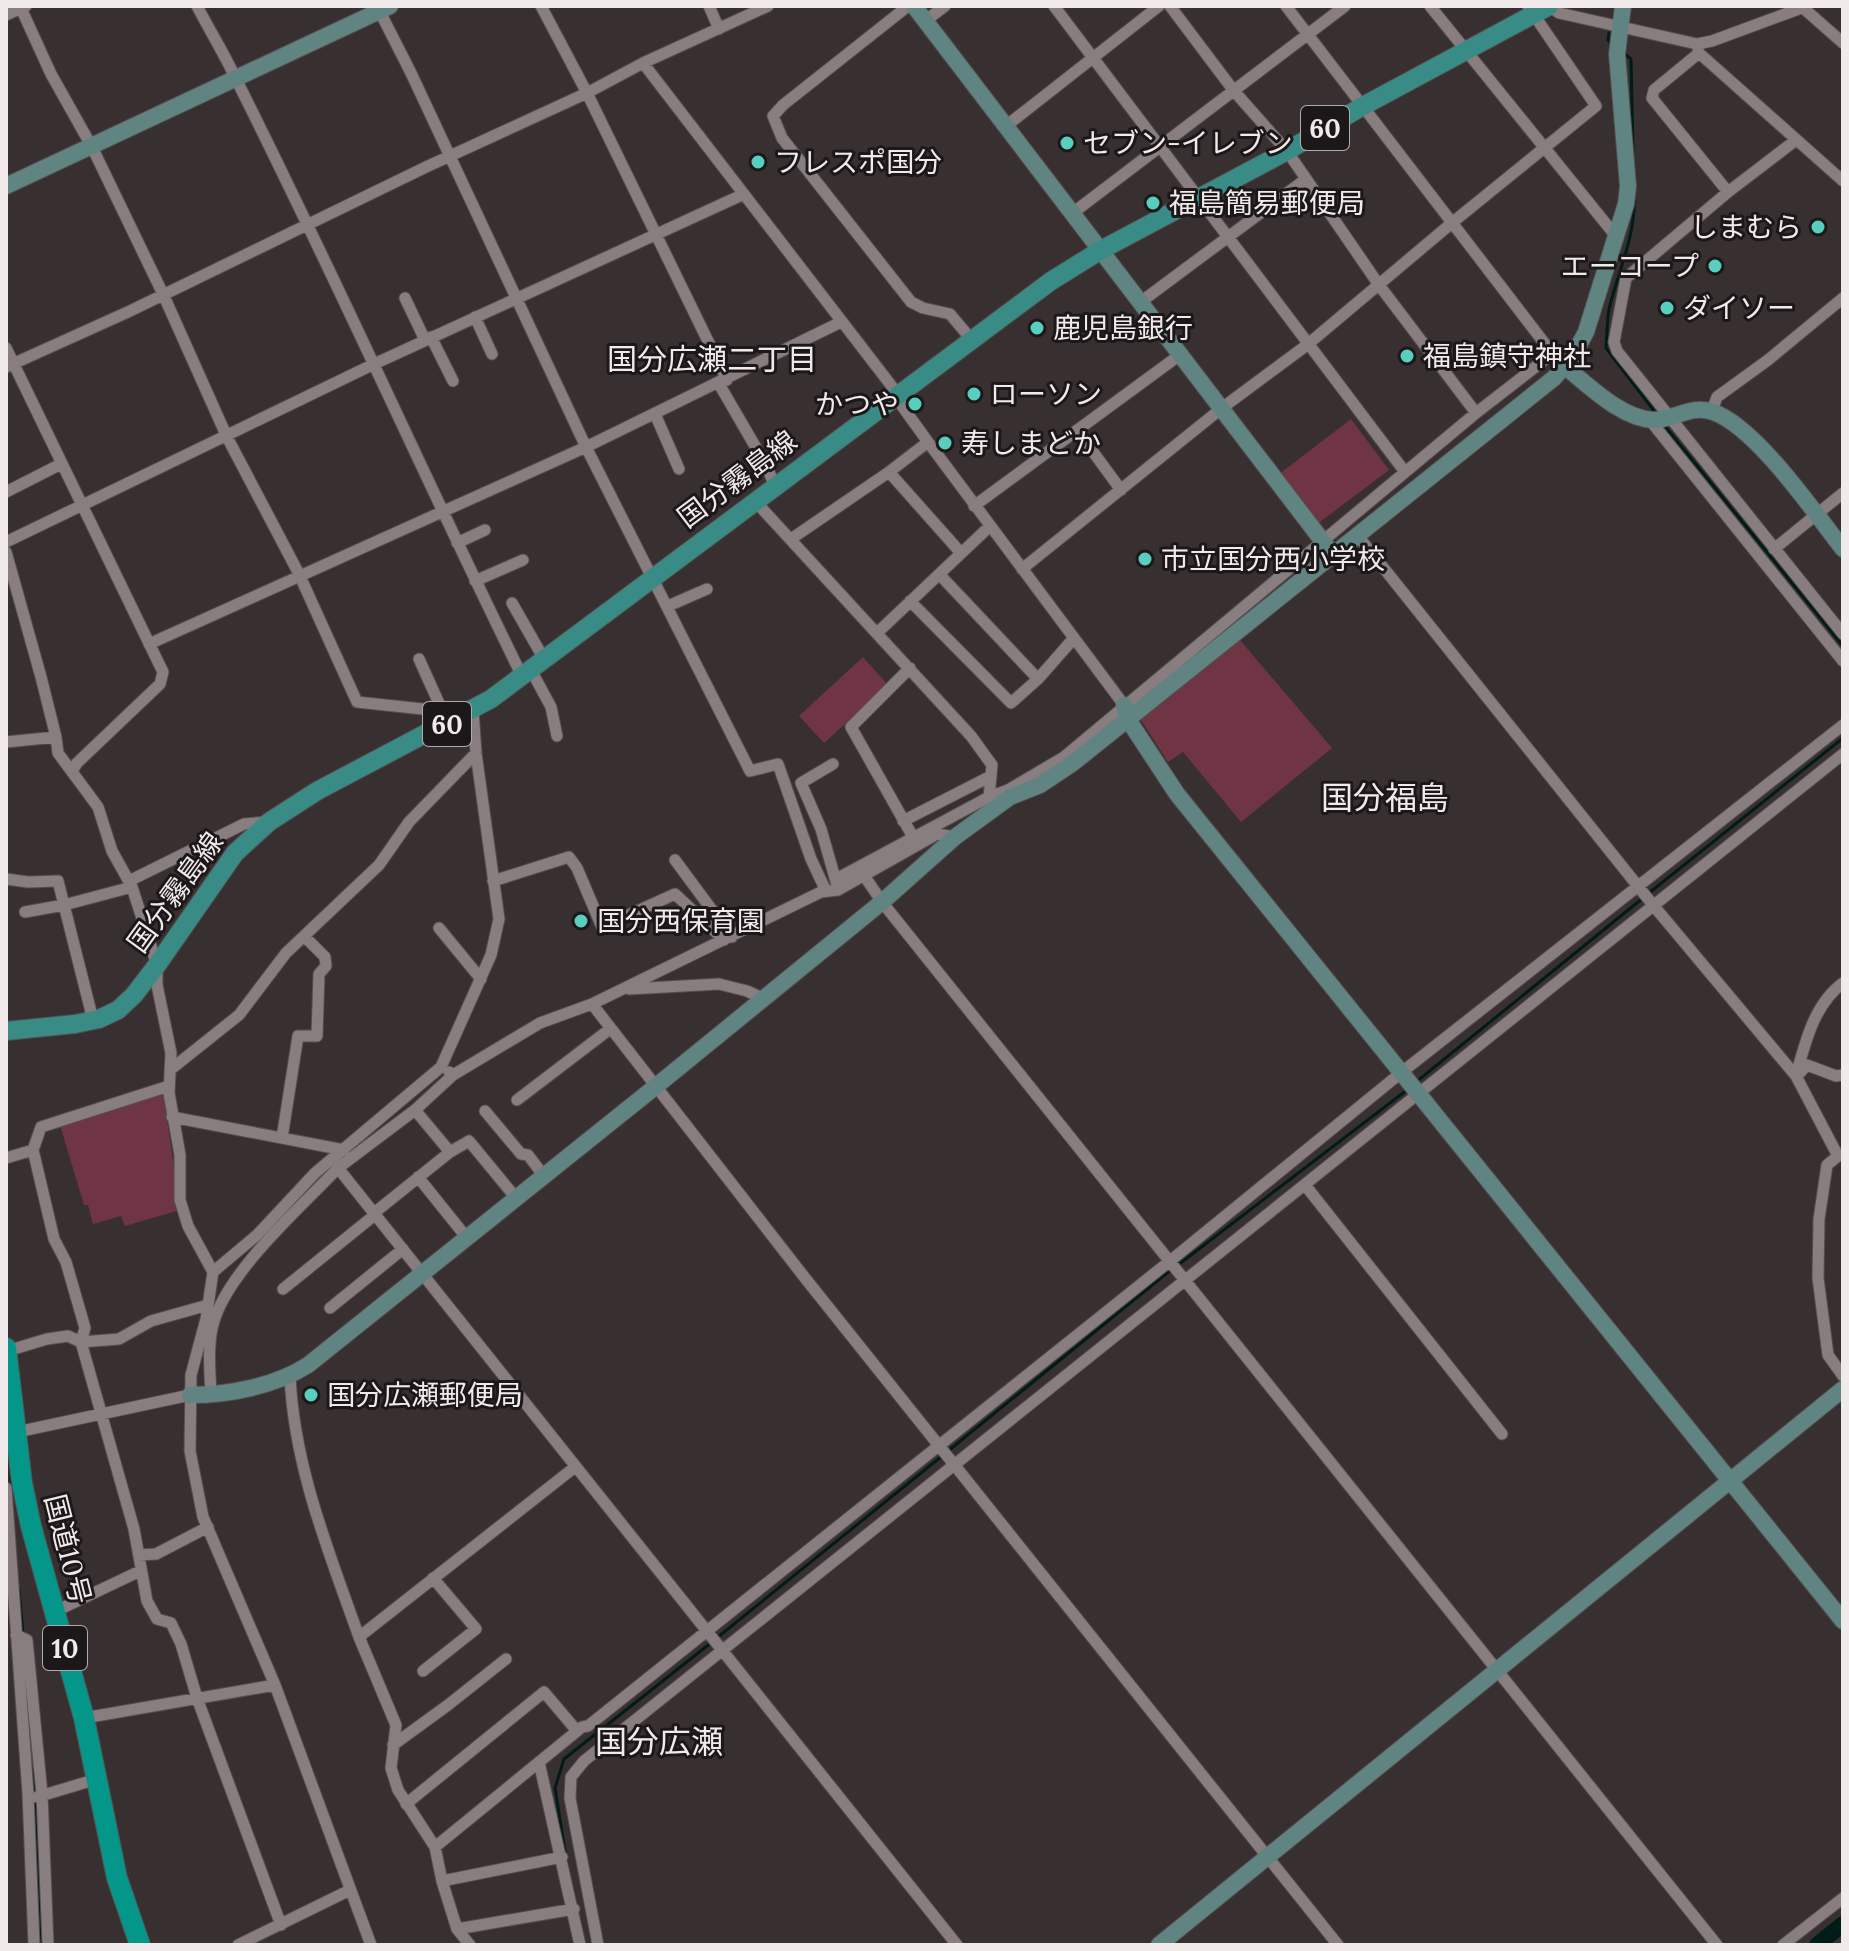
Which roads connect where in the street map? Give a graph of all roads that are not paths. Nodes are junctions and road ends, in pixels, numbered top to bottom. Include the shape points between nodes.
1 (197, 6) edge
2 (541, 6) edge
3 (709, 6) edge
4 (768, 6) edge
5 (908, 6) edge
6 (914, 6) edge
7 (945, 6) edge
8 (1054, 6) edge
9 (1159, 6) edge
10 (1170, 6) edge
11 (1286, 6) edge
12 (1345, 6) edge
13 (1430, 6) edge
14 (1549, 6) edge
15 (1623, 6) edge
16 (22, 7) edge
17 (1804, 7) edge
18 (382, 8) edge
19 (1530, 11) edge
20 (6, 15) edge
21 (925, 21) junction
22 (719, 29) junction
23 (1620, 31) junction
24 (1307, 34) junction
25 (1843, 43) edge
26 (1698, 48) junction
27 (1465, 51) junction
28 (1092, 58) junction
29 (643, 63) junction
30 (236, 78) junction
31 (1234, 91) junction
32 (587, 93) junction
33 (1363, 106) junction
34 (1006, 126) junction
35 (1796, 140) junction
36 (1160, 146) junction
37 (92, 147) junction
38 (1546, 147) junction
39 (1287, 151) junction
40 (449, 156) junction
41 (1306, 179) junction
42 (1843, 181) edge
43 (6, 186) edge
44 (1728, 192) junction
45 (744, 194) junction
46 (1199, 197) junction
47 (1074, 212) junction
48 (1453, 222) junction
49 (308, 225) junction
50 (656, 234) junction
51 (1227, 235) junction
52 (1615, 235) junction
53 (1101, 250) junction
54 (1379, 285) junction
55 (163, 294) junction
56 (516, 297) junction
57 (405, 298) dead end
58 (1843, 298) edge
59 (1142, 301) junction
60 (475, 317) junction
61 (841, 322) junction
62 (428, 339) junction
63 (971, 339) junction
64 (1307, 345) junction
65 (6, 348) edge
66 (492, 354) dead end
67 (1181, 354) junction
68 (1552, 354) junction
69 (372, 365) junction
70 (10, 366) edge
71 (1564, 366) junction
72 (727, 380) junction
73 (453, 381) dead end
74 (897, 393) junction
75 (1222, 408) junction
76 (1712, 411) junction
77 (1476, 413) junction
78 (655, 414) junction
79 (1660, 418) junction
80 (1077, 430) junction
81 (227, 437) junction
82 (928, 442) junction
83 (586, 447) junction
84 (61, 464) junction
85 (679, 469) dead end
86 (889, 472) junction
87 (1405, 472) junction
88 (775, 486) junction
89 (1121, 490) junction
90 (6, 492) edge
91 (1843, 493) edge
92 (755, 501) junction
93 (81, 506) junction
94 (974, 506) junction
95 (441, 511) junction
96 (1816, 515) junction
97 (990, 526) junction
98 (485, 530) dead end
99 (1358, 536) junction
100 (791, 539) junction
101 (1323, 540) junction
102 (6, 542) edge
103 (457, 543) junction
104 (1774, 549) junction
105 (1843, 549) edge
106 (6, 552) edge
107 (961, 553) junction
108 (1334, 556) junction
109 (523, 560) dead end
110 (1022, 569) junction
111 (299, 574) junction
112 (939, 574) junction
113 (654, 577) junction
114 (10, 580) edge
115 (475, 581) junction
116 (707, 589) dead end
117 (910, 601) junction
118 (512, 603) dead end
119 (668, 606) junction
120 (877, 633) junction
121 (1843, 634) edge
122 (1074, 638) junction
123 (149, 644) junction
124 (419, 659) dead end
125 (1843, 661) edge
126 (532, 668) junction
127 (910, 668) junction
128 (1038, 679) junction
129 (442, 710) junction
130 (473, 710) junction
131 (1126, 711) junction
132 (1843, 725) edge
133 (557, 736) dead end
134 (56, 737) junction
135 (6, 742) edge
136 (476, 753) junction
137 (1843, 754) edge
138 (833, 764) dead end
139 (72, 771) junction
140 (991, 776) junction
141 (1009, 794) junction
142 (989, 797) junction
143 (903, 821) junction
144 (269, 822) junction
145 (936, 830) junction
146 (913, 837) junction
147 (955, 837) junction
148 (675, 860) dead end
149 (863, 874) junction
150 (6, 879) edge
151 (493, 881) junction
152 (131, 884) junction
153 (833, 887) junction
154 (1640, 888) junction
155 (882, 902) junction
156 (1652, 903) junction
157 (64, 905) junction
158 (25, 912) dead end
159 (439, 928) dead end
160 (304, 936) junction
161 (728, 938) junction
162 (157, 965) junction
163 (481, 979) junction
164 (1843, 983) edge
165 (613, 992) junction
166 (762, 998) junction
167 (592, 1004) junction
168 (93, 1020) junction
169 (610, 1029) junction
170 (6, 1031) edge
171 (441, 1067) junction
172 (170, 1070) junction
173 (1403, 1074) junction
174 (453, 1075) junction
175 (1843, 1075) edge
176 (1796, 1076) junction
177 (169, 1086) junction
178 (655, 1087) junction
179 (1419, 1094) junction
180 (517, 1100) dead end
181 (415, 1110) junction
182 (485, 1111) dead end
183 (172, 1117) junction
184 (282, 1138) junction
185 (33, 1150) junction
186 (344, 1150) junction
187 (450, 1152) junction
188 (6, 1158) edge
189 (338, 1168) junction
190 (544, 1176) junction
191 (418, 1177) junction
192 (1305, 1185) junction
193 (516, 1198) junction
194 (375, 1214) junction
195 (467, 1238) junction
196 (403, 1249) junction
197 (1171, 1262) junction
198 (213, 1272) junction
199 (422, 1273) junction
200 (1184, 1277) junction
201 (283, 1289) dead end
202 (208, 1305) junction
203 (330, 1308) dead end
204 (81, 1342) junction
205 (6, 1350) edge
206 (290, 1376) junction
207 (1843, 1376) edge
208 (1843, 1389) edge
209 (190, 1395) junction
210 (211, 1395) junction
211 (10, 1400) edge
212 (100, 1414) junction
213 (17, 1432) junction
214 (1502, 1434) dead end
215 (941, 1448) junction
216 (953, 1464) junction
217 (575, 1467) junction
218 (1729, 1481) junction
219 (6, 1488) edge
220 (208, 1527) junction
221 (139, 1555) junction
222 (140, 1571) junction
223 (433, 1578) junction
224 (54, 1612) junction
225 (1843, 1621) edge
226 (709, 1633) junction
227 (359, 1637) junction
228 (722, 1649) junction
229 (506, 1659) dead end
230 (1496, 1670) junction
231 (423, 1671) dead end
232 (275, 1685) junction
233 (197, 1698) junction
234 (84, 1718) junction
235 (577, 1731) junction
236 (393, 1745) junction
237 (539, 1762) junction
238 (97, 1779) junction
239 (36, 1795) junction
240 (406, 1804) junction
241 (435, 1847) junction
242 (1267, 1856) junction
243 (562, 1857) junction
244 (442, 1881) junction
245 (350, 1890) junction
246 (1843, 1898) edge
247 (574, 1909) junction
248 (281, 1925) junction
249 (457, 1929) junction
250 (258, 1940) edge
251 (34, 1945) edge
252 (48, 1945) edge
253 (140, 1945) edge
254 (238, 1945) edge
255 (371, 1945) edge
256 (470, 1945) edge
257 (580, 1945) edge
258 (598, 1945) edge
259 (957, 1945) edge
260 (1159, 1945) edge
261 (1338, 1945) edge
262 (1717, 1945) edge
263 (1783, 1945) edge

1 - 30 street
2 - 32 street
3 - 22 street
4 - 22 street
5 - 63 street via 773,116 782,138 911,302 950,314
6 - 21 street
7 - 21 street
8 - 28 street
9 - 28 street
10 - 31 street
11 - 24 street
12 - 24 street
13 - 27 street
14 - 19 main road, 国分霧島線 / 60
14 - 23 street
15 - 23 street
16 - 20 street
16 - 37 street via 51,74
17 - 25 street
17 - 26 street
18 - 30 street
18 - 40 street
19 - 27 main road, 国分霧島線 / 60
19 - 38 street via 1596,106
21 - 34 street
22 - 29 street
23 - 26 street
23 - 52 street via 1617,54 1628,186
24 - 31 street
24 - 33 street
26 - 35 street
26 - 44 street via 1652,98
27 - 33 main road, 国分霧島線 / 60
27 - 38 street
28 - 34 street
28 - 36 street
29 - 32 street
29 - 45 street
30 - 37 street
30 - 49 street
31 - 36 street
31 - 39 street
32 - 40 street
32 - 50 street
33 - 39 main road, 国分霧島線 / 60
33 - 48 street
34 - 47 street
35 - 42 street
35 - 44 street
36 - 46 street
36 - 47 street
37 - 43 street
37 - 55 street
38 - 48 street
38 - 52 street
39 - 41 street
39 - 46 main road, 国分霧島線 / 60
40 - 49 street
40 - 56 street
41 - 51 street
41 - 54 street
44 - 79 street via 1626,278 1614,342
45 - 50 street
45 - 61 street
46 - 51 street
46 - 53 main road, 国分霧島線 / 60
47 - 53 street
48 - 54 street
48 - 68 street
49 - 55 street
49 - 69 street
50 - 56 street
50 - 72 street
51 - 59 street
51 - 64 street
52 - 71 street via 1586,332
53 - 59 street
53 - 63 main road, 国分霧島線 / 60
54 - 64 street
54 - 77 street
55 - 70 street
55 - 81 street
56 - 60 street
56 - 83 street
57 - 62 street
58 - 76 street via 1717,397
59 - 67 street
60 - 62 street
60 - 66 street
61 - 72 street
61 - 74 street
62 - 69 street
62 - 73 street
63 - 74 main road, 国分霧島線 / 60
64 - 75 street
64 - 87 street
65 - 70 street
67 - 75 street
67 - 80 street
68 - 71 street
68 - 77 street
69 - 81 street
69 - 95 street
70 - 84 street
71 - 79 street via 1615,405
71 - 99 street
72 - 78 street
72 - 88 street via 719,384
74 - 82 street
74 - 88 main road, 国分霧島線 / 60
75 - 89 street
75 - 101 street
76 - 79 street
76 - 96 street via 1750,434
77 - 87 street
78 - 83 street
78 - 85 street
79 - 104 street
79 - 125 street
80 - 89 street
80 - 94 street
81 - 93 street
81 - 111 street
82 - 86 street
82 - 94 street
83 - 95 street
83 - 113 street
84 - 90 street
84 - 93 street
86 - 100 street
86 - 107 street
87 - 101 street
88 - 92 main road, 国分霧島線 / 60
89 - 110 street
91 - 96 street
92 - 100 street
92 - 113 main road, 国分霧島線 / 60
93 - 102 street
93 - 123 street
94 - 97 street
95 - 103 street
95 - 111 street
96 - 104 street
96 - 105 street
97 - 107 street
97 - 110 street
98 - 103 street
99 - 108 street
99 - 154 street
100 - 120 street
101 - 108 street
101 - 131 street
103 - 115 street
104 - 121 street
106 - 114 street
107 - 112 street
108 - 131 street
109 - 115 street
110 - 122 street
111 - 123 street
111 - 129 street via 357,702
112 - 117 street
112 - 128 street
113 - 119 street
113 - 126 main road, 国分霧島線 / 60
114 - 134 street
115 - 126 street
116 - 119 street
117 - 120 street
117 - 128 street via 1011,703
118 - 126 street
119 - 153 street via 750,771 778,764 811,859
120 - 127 street
122 - 128 street
122 - 131 street
123 - 139 street via 163,672 160,684
124 - 129 street
126 - 130 main road, 国分霧島線 / 60
126 - 133 street via 551,707
127 - 140 street via 971,736 992,765
127 - 143 street via 851,727
129 - 130 street
130 - 136 street
130 - 144 main road, 国分霧島線 / 60 via 317,791
131 - 141 street via 1073,763 1040,785
131 - 173 street via 1177,794
132 - 154 street
134 - 135 street
134 - 139 street via 58,753
136 - 151 street
136 - 160 street via 409,822 379,865
137 - 156 street
138 - 153 street via 801,783 821,829
139 - 152 street via 98,807 112,851
140 - 142 street
140 - 143 street
141 - 142 street
141 - 147 street
142 - 145 street
143 - 146 street
144 - 152 street via 244,824
144 - 162 main road, 国分霧島線 / 60 via 228,863
145 - 146 street
145 - 147 street
145 - 149 street
146 - 153 street
147 - 155 street
148 - 161 street
149 - 153 street
149 - 155 street
150 - 157 street via 58,881
151 - 161 street via 569,857 602,927 675,894
151 - 163 street via 499,919
152 - 157 street
152 - 162 street
153 - 161 street
154 - 156 street
154 - 173 street
155 - 166 street
155 - 197 street
156 - 176 street
156 - 179 street
157 - 158 street
157 - 168 street
159 - 163 street
160 - 172 street via 239,1015
160 - 184 street via 325,957 326,966 319,974 317,1036 298,1036
161 - 165 street
162 - 168 main road, 国分霧島線 / 60 via 129,1001
162 - 172 street
163 - 171 street
164 - 176 street via 1829,993 1814,1022
165 - 166 street via 719,984
165 - 167 street
166 - 178 street
167 - 169 street
167 - 174 street via 540,1023
168 - 170 main road, 国分霧島線 / 60
169 - 178 street
169 - 180 street
171 - 174 street
171 - 186 street
172 - 177 street
173 - 179 street
173 - 197 street
174 - 181 street
175 - 176 street via 1807,1065
176 - 207 street via 1838,1156 1827,1165 1818,1278 1828,1355
177 - 183 street
177 - 185 street via 41,1127
178 - 190 street
178 - 215 street
179 - 192 street
179 - 218 street
181 - 187 street
181 - 189 street
182 - 190 street
183 - 184 street
183 - 198 street via 183,1213
184 - 186 street
185 - 188 street
185 - 204 street via 54,1239 85,1328
186 - 198 street
187 - 191 street
187 - 193 street via 469,1141
189 - 194 street
189 - 210 street via 252,1259 222,1303 213,1322
190 - 193 street
191 - 194 street
191 - 195 street
192 - 200 street
192 - 214 street
193 - 195 street
194 - 196 street
194 - 201 street
195 - 199 street
196 - 199 street
196 - 203 street
197 - 200 street
197 - 215 street
198 - 202 street
199 - 206 street
199 - 217 street
200 - 216 street
200 - 230 street
202 - 204 street via 151,1321 119,1339
202 - 209 street
204 - 205 street via 68,1336
204 - 212 street
205 - 211 highway, 国道10号 / 10
206 - 210 street
206 - 227 street via 292,1415 313,1508
208 - 218 street
209 - 210 street
209 - 212 street
209 - 220 street via 192,1461
211 - 213 highway, 国道10号 / 10
212 - 213 street
212 - 221 street
213 - 224 highway, 国道10号 / 10 via 22,1483
215 - 216 street
215 - 226 street
216 - 228 street
216 - 242 street
217 - 223 street
217 - 226 street
218 - 225 street
218 - 230 street
219 - 239 street
220 - 221 street via 156,1554
220 - 232 street
221 - 222 street
222 - 224 street
222 - 233 street via 150,1609 157,1619 171,1623 181,1644
223 - 227 street
223 - 231 street via 476,1629
224 - 234 highway, 国道10号 / 10
226 - 228 street
226 - 235 street
227 - 236 street via 396,1725
228 - 258 street via 571,1777 570,1798
228 - 259 street
229 - 236 street
230 - 242 street
230 - 262 street
232 - 233 street
232 - 245 street
233 - 234 street
233 - 248 street
234 - 238 highway, 国道10号 / 10
235 - 237 street
235 - 240 street via 544,1692
236 - 240 street via 391,1768
237 - 241 street
237 - 243 street
238 - 239 street
238 - 253 highway, 国道10号 / 10 via 117,1878
239 - 251 street
239 - 252 street
240 - 241 street
241 - 244 street
242 - 260 street
242 - 261 street
243 - 244 street
243 - 247 street
244 - 249 street
245 - 248 street
245 - 255 street
246 - 263 street
247 - 249 street
247 - 257 street
248 - 250 street
249 - 256 street
250 - 254 street

